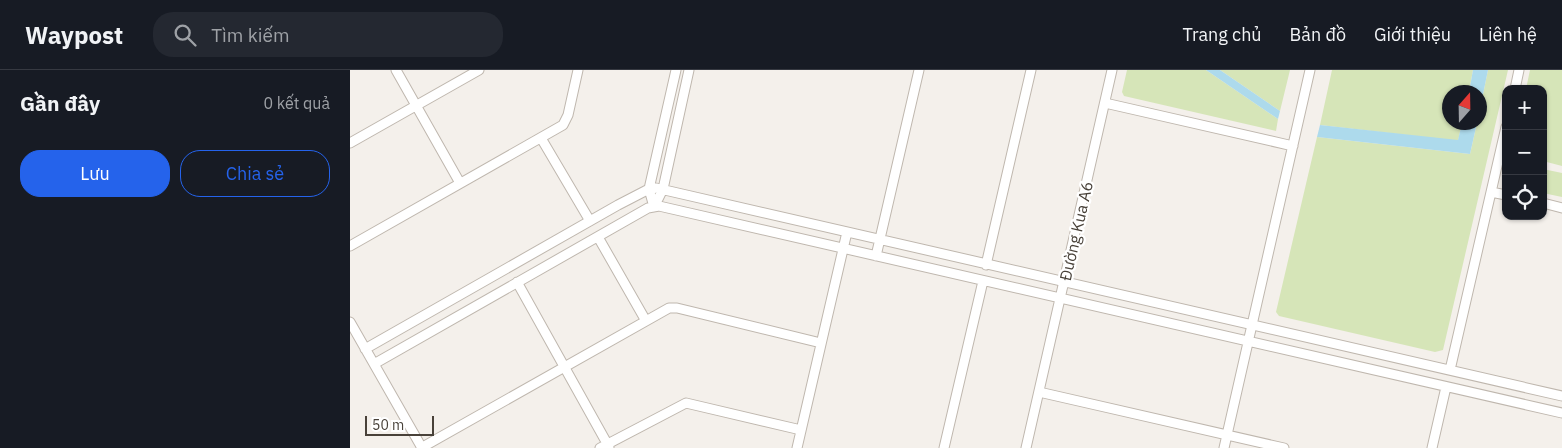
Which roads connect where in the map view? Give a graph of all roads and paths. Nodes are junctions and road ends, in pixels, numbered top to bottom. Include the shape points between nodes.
1 (396, 70) edge
2 (479, 70) edge
3 (578, 70) edge
4 (676, 70) edge
5 (689, 70) edge
6 (919, 70) edge
7 (1031, 70) edge
8 (1112, 70) edge
9 (1310, 70) edge
10 (1519, 70) edge
11 (1516, 85) edge
12 (1105, 103) junction
13 (416, 105) junction
14 (1506, 130) edge
15 (542, 138) junction
16 (350, 143) edge
17 (1293, 146) junction
18 (460, 183) junction
19 (650, 189) junction
20 (663, 189) junction
21 (1491, 192) junction
22 (1502, 194) edge
23 (1547, 205) edge
24 (654, 207) junction
25 (1562, 208) edge
26 (590, 221) junction
27 (847, 232) junction
28 (598, 237) junction
29 (880, 240) junction
30 (350, 246) edge
31 (544, 247) junction
32 (843, 248) junction
33 (876, 256) junction
34 (553, 262) junction
35 (986, 264) junction
36 (983, 281) junction
37 (517, 282) junction
38 (1064, 283) junction
39 (463, 293) junction
40 (1060, 299) junction
41 (471, 308) junction
42 (646, 320) junction
43 (350, 322) edge
44 (1252, 326) junction
45 (1249, 341) junction
46 (821, 343) junction
47 (365, 348) junction
48 (374, 364) junction
49 (564, 366) junction
50 (1450, 370) junction
51 (1446, 387) junction
52 (1039, 392) junction
53 (1562, 396) edge
54 (1562, 413) edge
55 (801, 430) junction
56 (1228, 435) junction
57 (606, 447) edge
58 (421, 448) edge
59 (797, 448) edge
60 (944, 448) edge
61 (1026, 448) edge
62 (1224, 448) edge
63 (1284, 448) edge
64 (1432, 448) edge

1 - 13 street
2 - 13 street
3 - 15 street via 566,120
4 - 19 street
5 - 20 street
6 - 29 street
7 - 35 street
8 - 12 street, Đường Kua A6
9 - 17 street
10 - 11 street
12 - 17 street
12 - 38 street, Đường Kua A6
13 - 16 street
13 - 18 street
14 - 21 street
15 - 18 street
15 - 26 street
17 - 44 street
18 - 30 street
19 - 20 street
19 - 24 street
19 - 26 street
20 - 24 street
20 - 27 street
21 - 22 street
21 - 50 street
23 - 25 street
24 - 28 street
24 - 32 street via 663,206
26 - 31 street
27 - 29 street
27 - 32 street
28 - 34 street
28 - 42 street
29 - 33 street
29 - 35 street
31 - 34 street
31 - 39 street
32 - 33 street
32 - 46 street
33 - 36 street
34 - 37 street
35 - 38 street
36 - 40 street
36 - 60 street
37 - 41 street
37 - 49 street
38 - 40 street, Đường Kua A6
38 - 44 street
39 - 41 street
39 - 47 street
40 - 45 street
40 - 52 street, Đường Kua A6
41 - 48 street
42 - 46 street via 677,308
42 - 49 street
43 - 47 street
44 - 45 street
44 - 50 street
45 - 51 street
45 - 56 street
46 - 55 street
47 - 48 street
48 - 58 street
49 - 57 street
49 - 58 street
50 - 53 street
51 - 54 street
51 - 64 street
52 - 56 street
52 - 61 street, Đường Kua A6
55 - 57 street via 686,403
55 - 59 street
56 - 62 street
56 - 63 street

